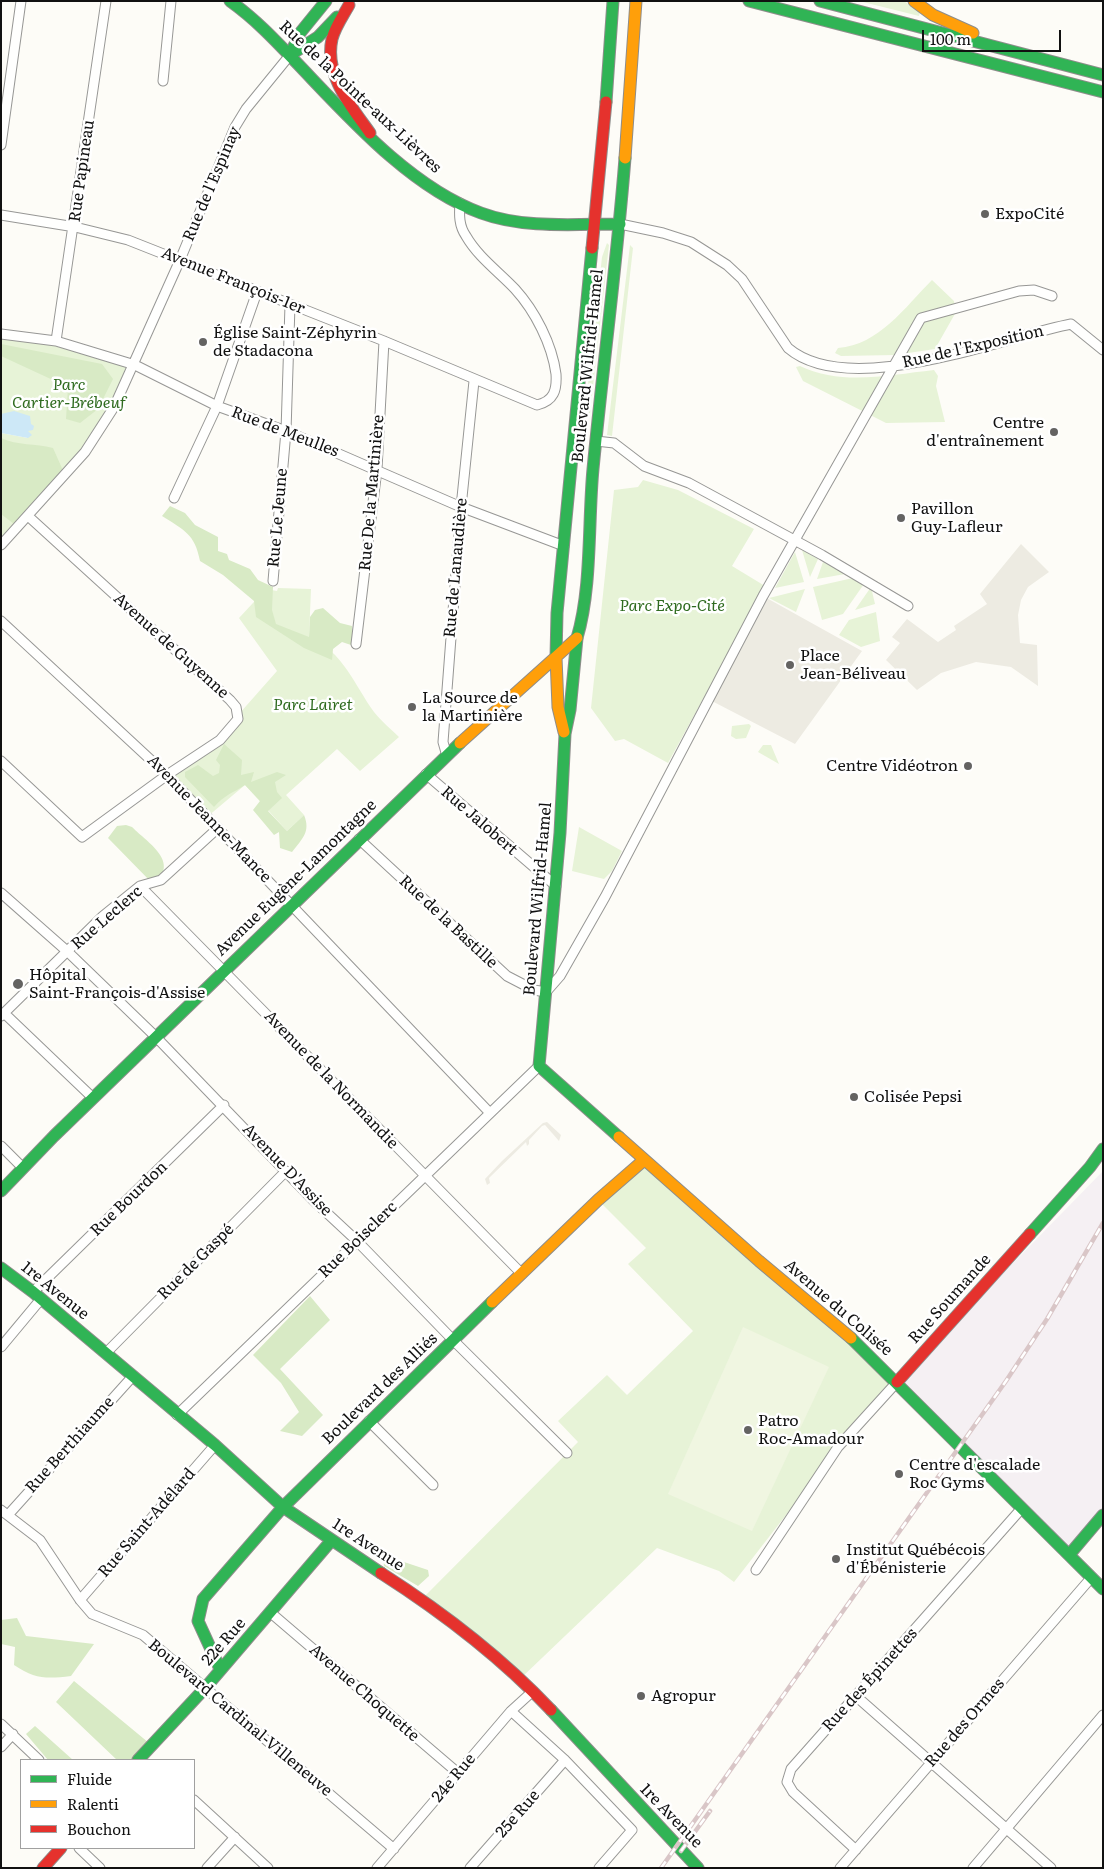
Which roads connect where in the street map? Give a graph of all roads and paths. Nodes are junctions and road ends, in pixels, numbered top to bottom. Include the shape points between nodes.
1 (21, 1) edge
2 (106, 1) edge
3 (171, 1) edge
4 (230, 1) edge
5 (326, 1) edge
6 (613, 1) edge
7 (636, 1) edge
8 (749, 1) edge
9 (820, 1) edge
10 (914, 1) edge
11 (350, 3) edge
12 (1016, 52) junction
13 (290, 55) junction
14 (1103, 75) edge
15 (163, 81) dead end
16 (1103, 92) edge
17 (370, 133) junction
18 (1, 145) edge
19 (460, 204) junction
20 (1, 214) edge
21 (594, 224) junction
22 (620, 224) junction
23 (74, 227) junction
24 (180, 260) junction
25 (257, 292) junction
26 (1052, 296) dead end
27 (290, 305) junction
28 (1, 334) edge
29 (56, 341) junction
30 (384, 341) junction
31 (1103, 350) edge
32 (135, 365) junction
33 (893, 366) junction
34 (474, 380) junction
35 (217, 406) junction
36 (286, 431) junction
37 (596, 440) junction
38 (377, 469) junction
39 (174, 498) dead end
40 (461, 507) junction
41 (28, 516) junction
42 (795, 541) junction
43 (1, 545) edge
44 (564, 546) junction
45 (273, 581) dead end
46 (908, 606) dead end
47 (1, 621) edge
48 (577, 638) junction
49 (356, 644) dead end
50 (556, 657) junction
51 (565, 734) junction
52 (447, 756) junction
53 (1, 761) edge
54 (167, 774) junction
55 (426, 774) junction
56 (218, 828) junction
57 (359, 839) junction
58 (140, 886) junction
59 (556, 886) junction
60 (1, 893) edge
61 (292, 904) junction
62 (68, 952) junction
63 (225, 970) junction
64 (546, 992) junction
65 (3, 1014) edge
66 (156, 1037) junction
67 (539, 1066) junction
68 (93, 1098) junction
69 (224, 1105) junction
70 (490, 1113) junction
71 (1, 1146) edge
72 (1103, 1149) edge
73 (644, 1160) junction
74 (23, 1168) junction
75 (286, 1172) junction
76 (426, 1175) junction
77 (1, 1191) edge
78 (358, 1241) junction
79 (1, 1268) edge
80 (522, 1274) junction
81 (37, 1295) junction
82 (453, 1340) junction
83 (1, 1347) edge
84 (106, 1353) junction
85 (133, 1376) junction
86 (897, 1382) junction
87 (177, 1415) junction
88 (369, 1421) junction
89 (215, 1445) junction
90 (567, 1453) dead end
91 (433, 1485) dead end
92 (283, 1507) junction
93 (1022, 1508) junction
94 (4, 1512) edge
95 (1103, 1515) edge
96 (330, 1541) junction
97 (1069, 1555) junction
98 (756, 1570) dead end
99 (1091, 1578) junction
100 (1103, 1589) edge
101 (80, 1600) junction
102 (271, 1613) junction
103 (220, 1669) junction
104 (206, 1687) junction
105 (533, 1691) junction
106 (857, 1697) junction
107 (511, 1711) junction
108 (1103, 1716) edge
109 (1, 1724) edge
110 (13, 1734) junction
111 (1, 1747) edge
112 (38, 1759) edge
113 (143, 1759) edge
114 (565, 1760) junction
115 (931, 1762) junction
116 (458, 1773) junction
117 (195, 1801) edge
118 (1007, 1829) junction
119 (235, 1837) junction
120 (59, 1849) edge
121 (80, 1849) edge
122 (394, 1849) junction
123 (856, 1850) junction
124 (43, 1868) edge
125 (100, 1868) edge
126 (207, 1868) edge
127 (268, 1868) edge
128 (377, 1868) edge
129 (470, 1868) edge
130 (599, 1868) edge
131 (698, 1868) edge
132 (840, 1868) edge
133 (973, 1868) edge
134 (1051, 1868) edge

1 - 18 street
2 - 23 street, Rue Papineau
3 - 15 street
4 - 13 main road, Rue de la Pointe-aux-Lièvres
5 - 13 main road via 300,33
6 - 21 main road, Boulevard Wilfrid-Hamel
7 - 22 main road, Boulevard Wilfrid-Hamel
8 - 16 main road
9 - 12 main road
10 - 12 main road via 933,15
11 - 13 main road via 318,37
11 - 17 main road via 332,37 330,58 340,88
12 - 14 main road
13 - 17 main road, Rue de la Pointe-aux-Lièvres
13 - 24 street, Rue de l'Espinay via 235,127
17 - 19 main road, Rue de la Pointe-aux-Lièvres via 438,192
19 - 21 main road, Rue de la Pointe-aux-Lièvres via 529,222
19 - 34 street, Avenue François-1er via 465,236 515,289 541,327 555,367 557,385 550,400 537,405
20 - 23 street, Avenue François-1er
21 - 22 main road, Rue de la Pointe-aux-Lièvres
21 - 44 main road, Boulevard Wilfrid-Hamel
22 - 33 street, Rue de l'Exposition via 691,242 726,264 742,279 788,348 797,355 844,369
22 - 37 main road, Boulevard Wilfrid-Hamel
23 - 24 street, Avenue François-1er via 128,240
23 - 29 street, Rue Papineau
24 - 25 street, Avenue François-1er
24 - 32 street, Rue de l'Espinay
25 - 27 street, Avenue François-1er
25 - 35 street
26 - 33 street via 1034,290 1020,292 921,318
27 - 30 street, Avenue François-1er
27 - 36 street, Rue Le Jeune
28 - 29 street, Rue de Meulles
29 - 32 street, Rue de Meulles
30 - 34 street, Avenue François-1er
30 - 38 street, Rue De la Martinière
31 - 33 street, Rue de l'Exposition via 1071,324 921,363
32 - 35 street, Rue de Meulles
32 - 41 street, Rue de l'Espinay via 104,426
33 - 42 street
34 - 40 street, Rue de Lanaudière
35 - 36 street, Rue de Meulles
35 - 39 street
36 - 38 street, Rue de Meulles
36 - 45 street, Rue Le Jeune
37 - 42 street via 614,444 644,466 690,482
37 - 48 main road, Boulevard Wilfrid-Hamel via 584,601
38 - 40 street, Rue de Meulles
38 - 49 street, Rue De la Martinière
40 - 44 street, Rue de Meulles
40 - 52 street, Rue de Lanaudière via 442,742
41 - 43 street, Rue de l'Espinay
41 - 54 street, Avenue de Guyenne via 236,707 238,719 220,740
42 - 46 street
42 - 64 street via 670,769 605,897 560,976
44 - 50 main road, Boulevard Wilfrid-Hamel
47 - 54 street, Avenue Jeanne-Mance
48 - 50 main road, Avenue Eugène-Lamontagne
48 - 51 main road, Boulevard Wilfrid-Hamel
50 - 51 main road, Boulevard Wilfrid-Hamel via 558,708
50 - 52 main road, Avenue Eugène-Lamontagne
51 - 59 main road, Boulevard Wilfrid-Hamel
52 - 55 main road, Avenue Eugène-Lamontagne
53 - 54 street via 82,837
54 - 56 street, Avenue Jeanne-Mance
55 - 57 main road, Avenue Eugène-Lamontagne
55 - 59 street, Rue Jalobert
56 - 58 street, Rue Leclerc via 161,880
56 - 61 street, Avenue Jeanne-Mance
57 - 61 main road, Avenue Eugène-Lamontagne
57 - 64 street, Rue de la Bastille via 507,976 534,990
58 - 62 street, Rue Leclerc
58 - 63 street, Avenue de la Normandie
59 - 64 main road, Boulevard Wilfrid-Hamel
60 - 62 street, Avenue D'Assise
61 - 63 main road, Avenue Eugène-Lamontagne
61 - 70 street, Avenue Jeanne-Mance
62 - 65 street, Rue Leclerc
62 - 66 street, Avenue D'Assise
63 - 66 main road, Avenue Eugène-Lamontagne
63 - 76 street, Avenue de la Normandie via 344,1096
64 - 67 main road, Boulevard Wilfrid-Hamel
65 - 68 street
66 - 68 main road, Avenue Eugène-Lamontagne
66 - 69 street, Avenue D'Assise
67 - 70 street, Rue Boisclerc
67 - 73 main road, Avenue du Colisée
68 - 74 main road, Avenue Eugène-Lamontagne
69 - 75 street, Avenue D'Assise
69 - 81 street, Rue Bourdon
70 - 76 street, Rue Boisclerc
71 - 74 street
72 - 86 main road, Rue Soumande
73 - 80 main road, Boulevard des Alliés
73 - 86 main road, Avenue du Colisée via 781,1281 848,1334
74 - 77 main road, Avenue Eugène-Lamontagne
75 - 78 street, Avenue D'Assise
75 - 84 street, Rue de Gaspé
76 - 78 street, Rue Boisclerc
76 - 80 street, Avenue de la Normandie
78 - 82 street, Avenue D'Assise
78 - 87 street, Rue Boisclerc
79 - 81 main road, 1re Avenue
80 - 82 main road, Boulevard des Alliés
81 - 83 street, Rue Bourdon
81 - 84 main road, 1re Avenue
82 - 88 main road, Boulevard des Alliés
82 - 90 street, Avenue D'Assise
84 - 85 main road, 1re Avenue
85 - 87 main road, 1re Avenue
85 - 94 street, Rue Berthiaume
86 - 93 main road, Avenue du Colisée
86 - 98 street, Rue Soumande via 838,1448
87 - 89 main road, 1re Avenue
88 - 91 street
88 - 92 main road, Boulevard des Alliés
89 - 92 main road, 1re Avenue
89 - 101 street, Rue Saint-Adélard
92 - 96 main road, 1re Avenue
92 - 103 main road, Boulevard des Alliés via 203,1599 198,1621
93 - 97 main road, Avenue du Colisée
93 - 106 street, Rue des Épinettes
94 - 101 street, Boulevard Cardinal-Villeneuve via 40,1540
95 - 97 main road
96 - 102 main road, 22e Rue
96 - 105 main road, 1re Avenue via 450,1620
97 - 99 main road, Avenue du Colisée
99 - 100 main road, Avenue du Colisée
99 - 115 street, Rue des Ormes
101 - 104 street, Boulevard Cardinal-Villeneuve via 92,1614 142,1635
102 - 103 main road, 22e Rue
102 - 116 street, Avenue Choquette
103 - 104 main road, 22e Rue
104 - 113 main road, 22e Rue
104 - 122 street, Boulevard Cardinal-Villeneuve
105 - 107 street, 24e Rue
105 - 131 main road, 1re Avenue
106 - 115 street
106 - 123 street, Rue des Épinettes via 791,1768 787,1782 793,1792
107 - 114 street
107 - 116 street, 24e Rue
108 - 118 street
109 - 110 street
110 - 111 street
110 - 112 street
114 - 129 street, 25e Rue
114 - 130 street via 632,1830
115 - 118 street
115 - 123 street, Rue des Ormes
116 - 122 street, 24e Rue
117 - 119 street
118 - 133 street
118 - 134 street
119 - 126 street
119 - 127 street
120 - 124 main road
121 - 125 street
122 - 128 street, 24e Rue
123 - 132 street, Rue des Ormes

